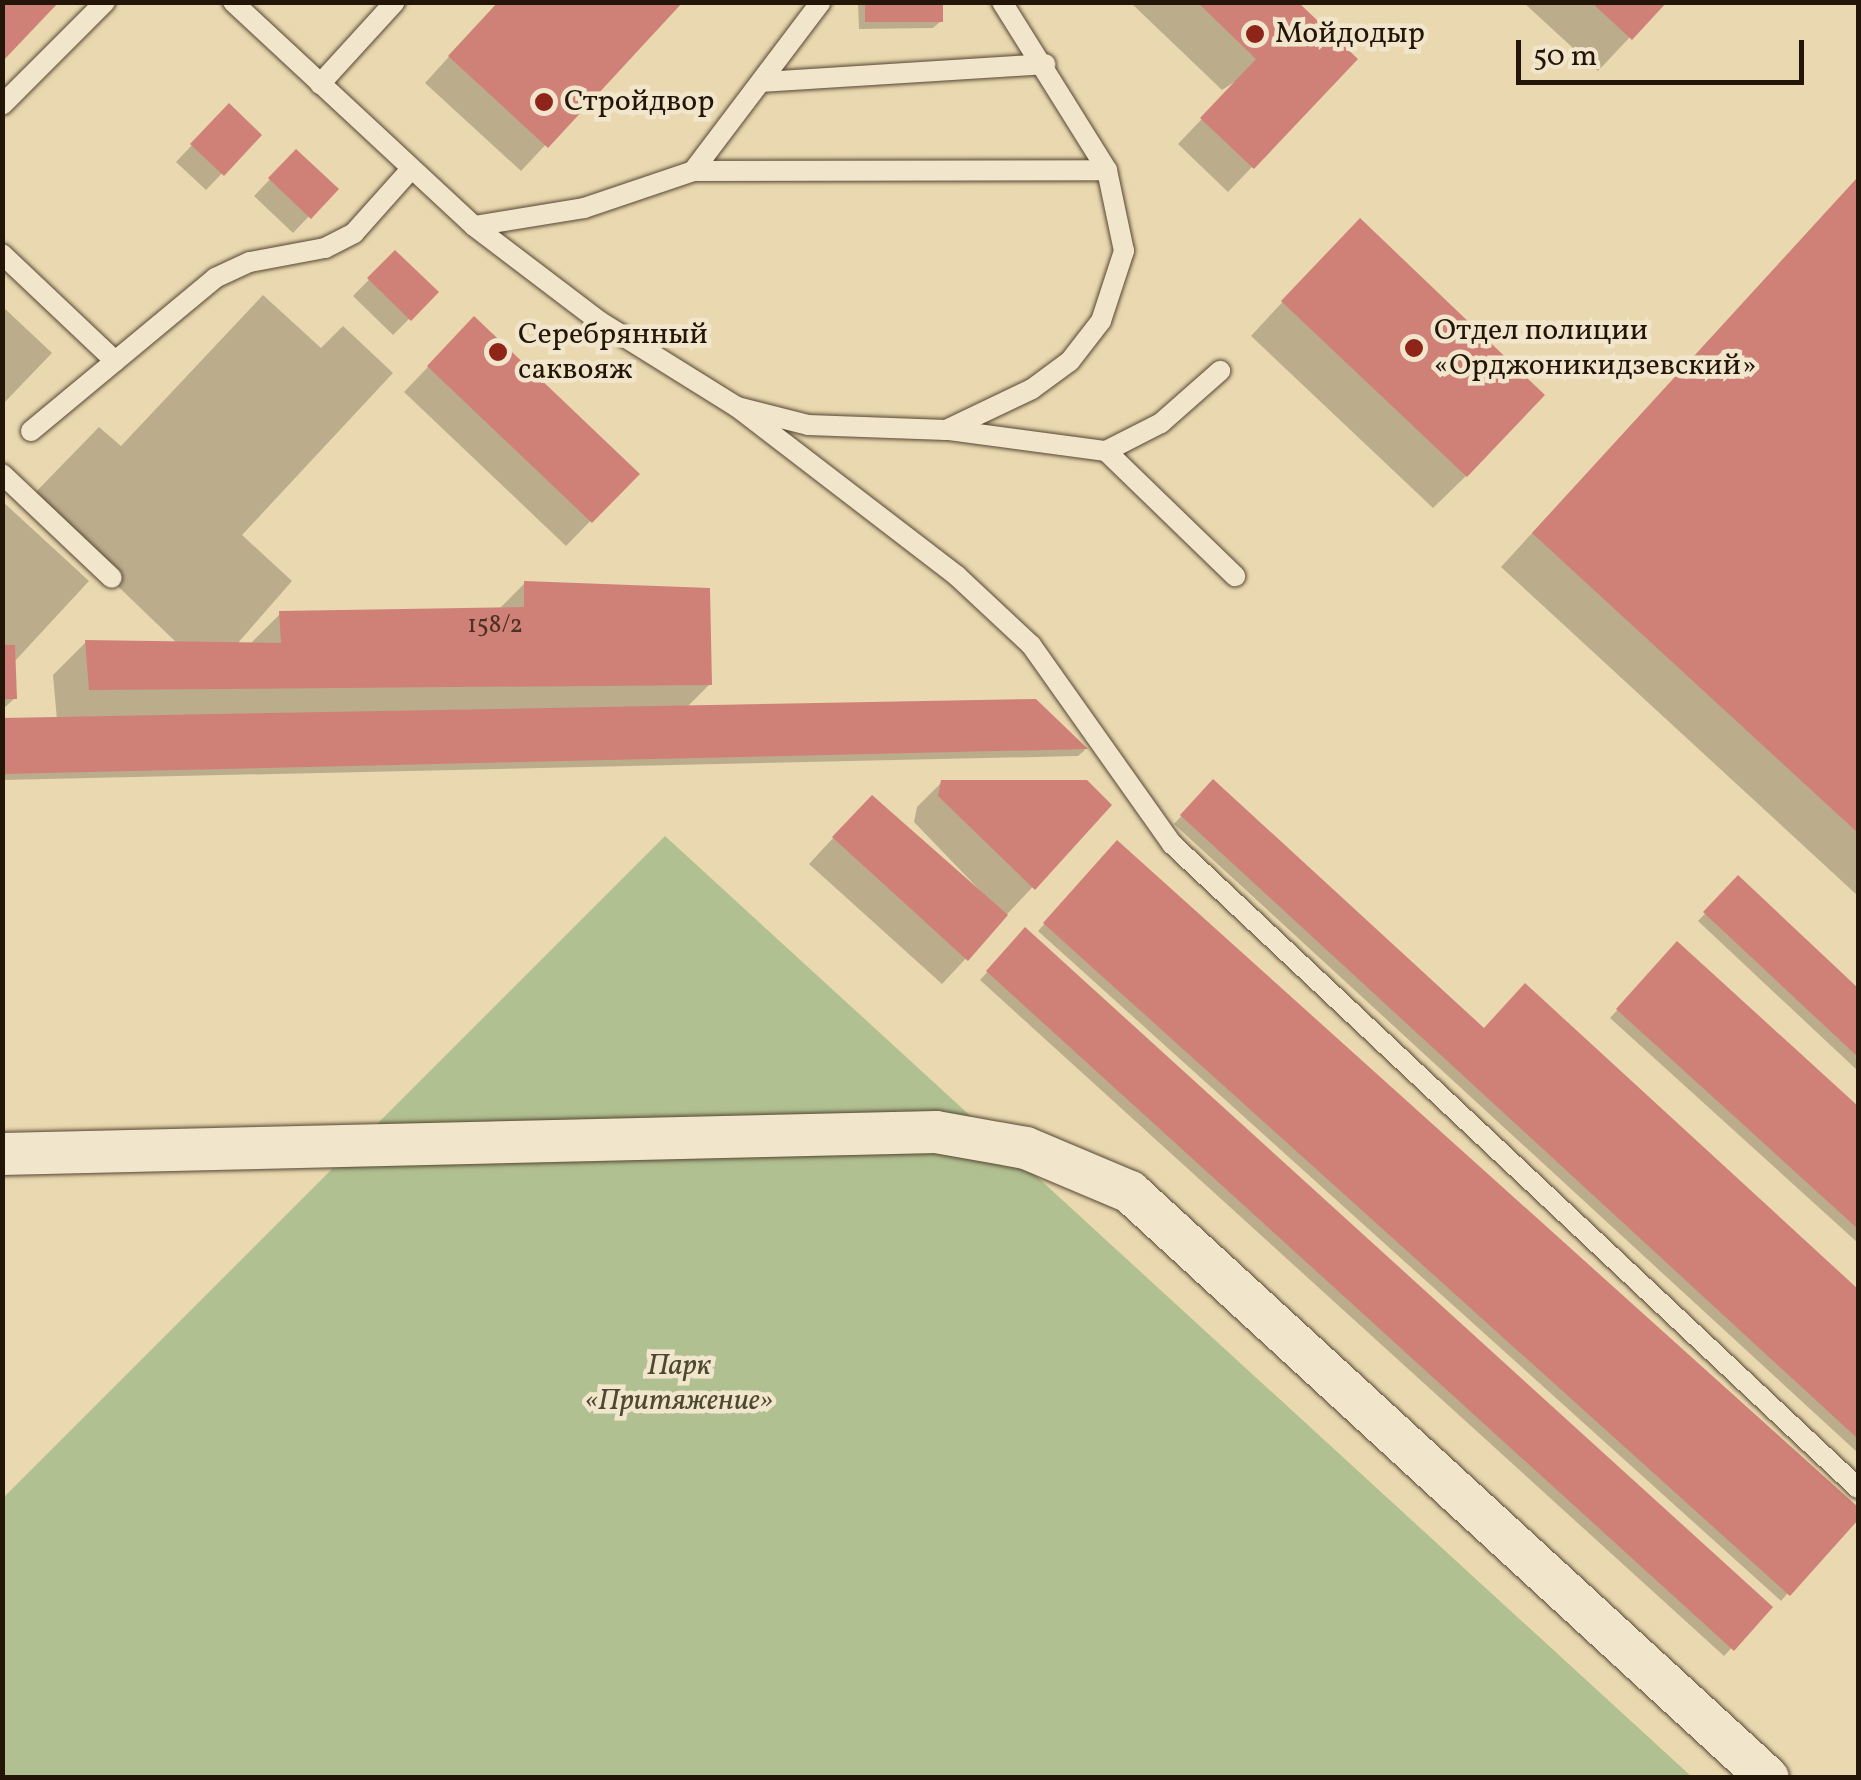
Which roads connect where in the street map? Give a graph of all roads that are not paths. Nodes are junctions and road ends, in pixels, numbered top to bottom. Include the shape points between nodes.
1 (105, 2) edge
2 (233, 2) edge
3 (395, 2) edge
4 (820, 2) edge
5 (1002, 2) edge
6 (1045, 64) junction
7 (762, 82) junction
8 (320, 84) junction
9 (2, 106) edge
10 (411, 169) junction
11 (1107, 170) junction
12 (693, 172) junction
13 (474, 226) junction
14 (2, 254) edge
15 (115, 361) junction
16 (1220, 371) dead end
17 (736, 407) junction
18 (946, 430) junction
19 (30, 431) dead end
20 (1106, 451) junction
21 (2, 474) edge
22 (1236, 576) dead end
23 (112, 578) dead end
24 (2, 1154) edge
25 (1858, 1488) edge
26 (1768, 1778) edge

1 - 9 lane
2 - 8 lane
3 - 8 lane
4 - 7 lane
5 - 6 lane
6 - 7 lane
6 - 11 lane
7 - 12 lane
8 - 10 lane
10 - 13 lane
10 - 15 lane via 354,233 325,248 250,262 216,278
11 - 12 lane
11 - 18 lane via 1124,251 1101,321 1070,362 1032,389
12 - 13 lane via 584,208
13 - 17 lane via 599,320
14 - 15 lane
15 - 19 lane
16 - 20 lane via 1162,423
17 - 18 lane via 808,425
17 - 25 lane via 957,576 1031,645 1172,844
18 - 20 lane
20 - 22 lane
21 - 23 lane
24 - 26 street via 936,1132 1026,1148 1130,1192

